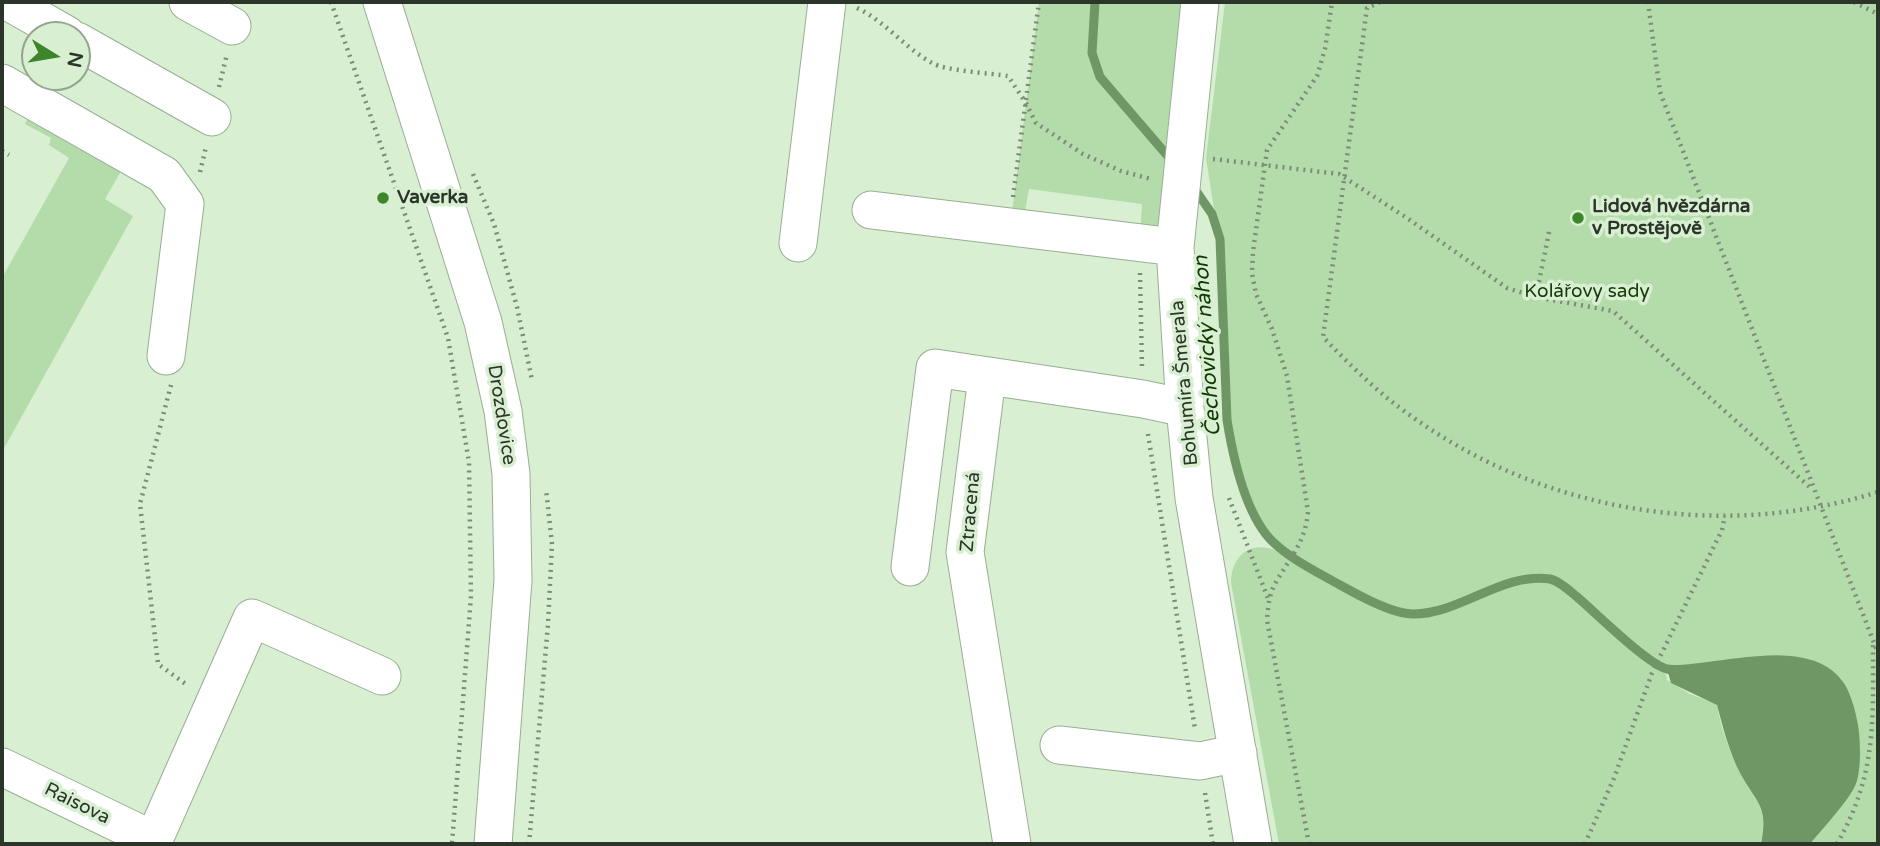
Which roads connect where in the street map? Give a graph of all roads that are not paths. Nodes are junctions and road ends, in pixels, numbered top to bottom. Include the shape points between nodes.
1 (9, 2) edge
2 (188, 2) edge
3 (382, 2) edge
4 (1200, 2) edge
5 (842, 5) edge
6 (42, 21) edge
7 (232, 26) dead end
8 (91, 49) edge
9 (2, 83) edge
10 (212, 117) dead end
11 (871, 210) dead end
12 (1177, 215) junction
13 (798, 243) dead end
14 (166, 356) road end
15 (987, 377) junction
16 (1185, 408) junction
17 (910, 567) dead end
18 (382, 676) dead end
19 (1059, 745) dead end
20 (1238, 753) junction
21 (2, 767) edge
22 (152, 842) edge
23 (493, 844) edge
24 (1012, 844) edge
25 (1253, 844) edge

1 - 6 street
2 - 7 street
3 - 23 street, Drozdovice via 483,322 503,411 513,580
4 - 12 street, Bohumíra Šmerala via 1195,147
5 - 13 street
8 - 10 street
9 - 14 street via 164,174 186,204
11 - 12 street via 1009,226
12 - 16 street, Bohumíra Šmerala
15 - 16 street
15 - 17 street via 935,368
15 - 24 street, Ztracená via 965,552
16 - 20 street, Bohumíra Šmerala via 1195,498
18 - 22 street via 252,618
19 - 20 street via 1200,761
20 - 25 street, Bohumíra Šmerala
21 - 22 street, Raisova

